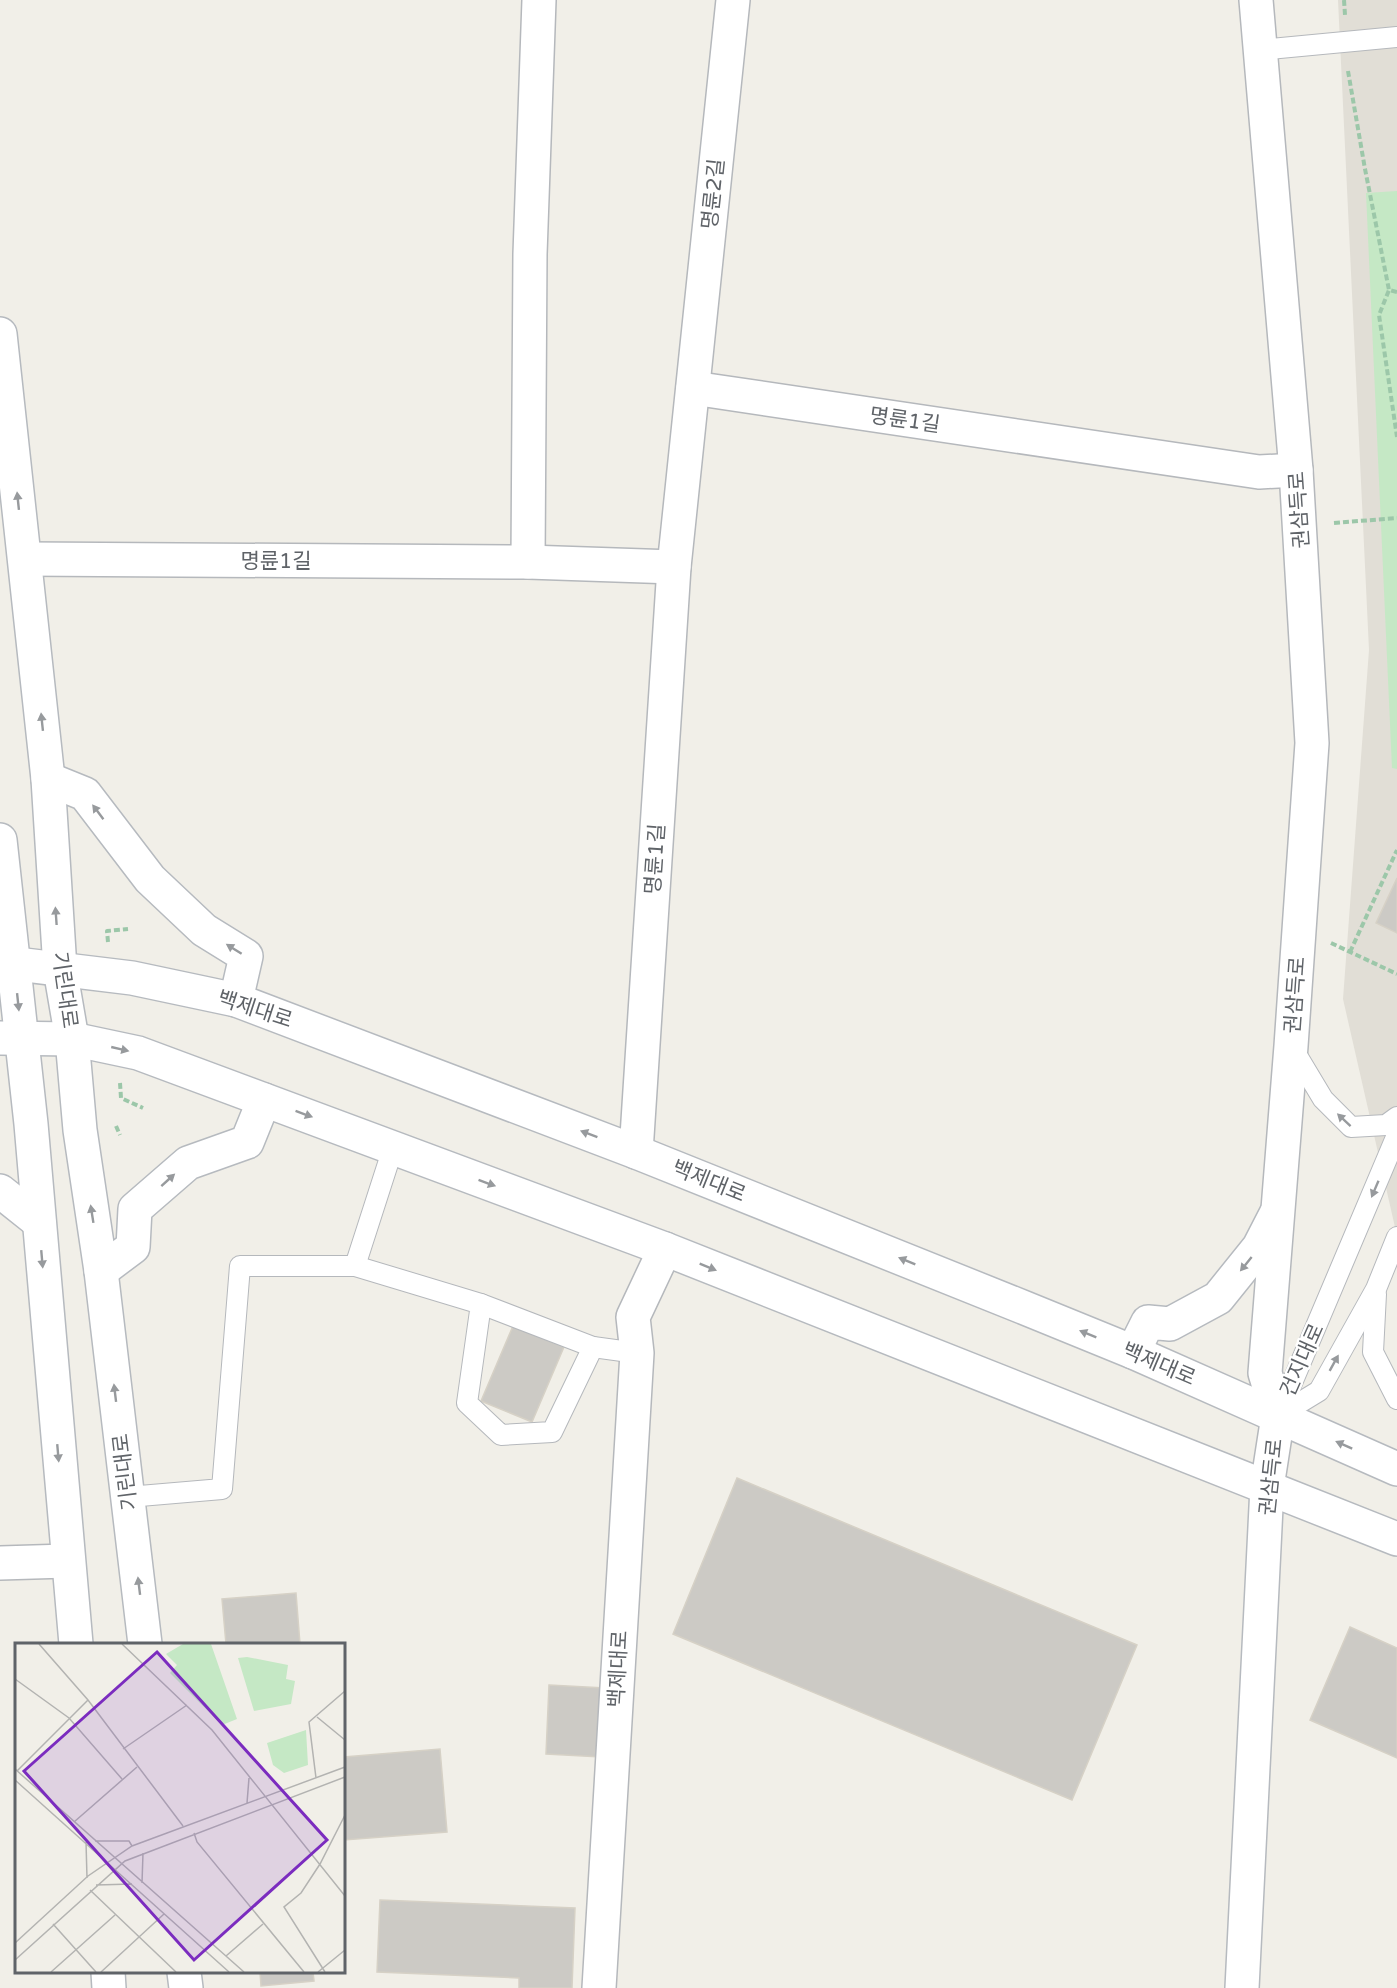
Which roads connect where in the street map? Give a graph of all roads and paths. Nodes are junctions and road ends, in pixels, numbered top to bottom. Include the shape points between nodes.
1 (539, 0) edge
2 (734, 0) edge
3 (1256, 0) edge
4 (1344, 0) edge
5 (1345, 16) dead end
6 (1397, 37) edge
7 (1260, 50) junction
8 (1348, 71) dead end
9 (1389, 290) junction
10 (1397, 292) edge
11 (0, 334) edge
12 (693, 388) junction
13 (1397, 437) edge
14 (1296, 470) junction
15 (1397, 518) edge
16 (1333, 523) dead end
17 (25, 559) junction
18 (528, 562) junction
19 (674, 567) junction
20 (48, 778) junction
21 (0, 840) edge
22 (1397, 850) edge
23 (1331, 943) dead end
24 (1350, 952) junction
25 (7, 963) edge
26 (60, 969) junction
27 (1397, 974) edge
28 (236, 1000) junction
29 (11, 1038) edge
30 (72, 1039) junction
31 (1291, 1046) junction
32 (264, 1100) junction
33 (1397, 1117) edge
34 (1397, 1135) edge
35 (393, 1148) junction
36 (636, 1152) junction
37 (0, 1191) edge
38 (1276, 1214) junction
39 (39, 1222) junction
40 (1397, 1237) edge
41 (665, 1249) junction
42 (355, 1266) junction
43 (101, 1271) junction
44 (1376, 1288) junction
45 (481, 1304) junction
46 (593, 1347) junction
47 (1133, 1352) junction
48 (637, 1353) junction
49 (1397, 1400) edge
50 (1278, 1416) junction
51 (1397, 1469) edge
52 (1268, 1487) junction
53 (128, 1497) junction
54 (1397, 1539) edge
55 (68, 1562) junction
56 (0, 1563) edge
57 (76, 1643) edge
58 (146, 1643) edge
59 (108, 1973) edge
60 (184, 1973) edge
61 (110, 1988) edge
62 (186, 1988) edge
63 (600, 1988) edge
64 (1242, 1988) edge

1 - 18 street via 530,254
2 - 12 street, 명륜2길
3 - 7 street, 권삼득로
4 - 5 path
6 - 7 lane
7 - 14 street, 권삼득로
8 - 9 path
9 - 10 path
9 - 13 path via 1379,315
17 -> 11 street, 기린대로
12 - 14 street, 명륜1길 via 1259,472
12 - 19 street, 명륜1길
14 - 31 street, 권삼득로 via 1312,743
15 - 16 path
17 - 18 street, 명륜1길
20 -> 17 street, 기린대로
18 - 19 street, 명륜1길
19 - 36 street, 명륜1길
26 -> 20 street, 기린대로
28 -> 20 street via 246,956 204,930 150,879 85,794
21 - 25 street
22 - 24 path
23 - 24 path
24 - 27 path
25 - 26 street, 백제대로
25 -> 29 street
26 - 28 street, 백제대로 via 132,978
26 - 30 street, 기린대로
36 -> 28 street, 백제대로
29 - 30 street
29 - 39 street
30 -> 32 street via 138,1053
43 -> 30 street, 기린대로 via 80,1130
33 -> 31 lane via 1386,1125 1351,1127 1323,1099
31 - 38 street, 권삼득로
32 -> 35 street
43 -> 32 street via 133,1247 135,1209 188,1163 247,1142
34 -> 50 lane, 건지대로
35 -> 41 street
35 - 42 lane
47 -> 36 street, 백제대로
37 - 39 street
38 -> 47 street via 1259,1247 1218,1298 1170,1324 1148,1322
38 - 50 street, 권삼득로 via 1265,1373
39 -> 55 street
40 - 44 lane, 건지대로
41 - 48 street, 백제대로 via 633,1317
41 -> 52 street
42 - 45 lane
42 - 53 lane via 240,1266 222,1490
53 -> 43 street, 기린대로
44 - 49 lane via 1373,1352
50 -> 44 lane, 건지대로 via 1319,1390
45 - 46 lane
45 - 46 lane via 467,1403 501,1435 552,1432
46 - 48 lane
47 - 50 street, 백제대로
48 - 63 street, 백제대로
51 -> 50 street, 백제대로
50 - 52 street, 권삼득로
52 - 54 street
52 - 64 street, 권삼득로
58 -> 53 street, 기린대로
55 - 56 street
55 - 57 street
59 - 61 street
60 - 62 street

